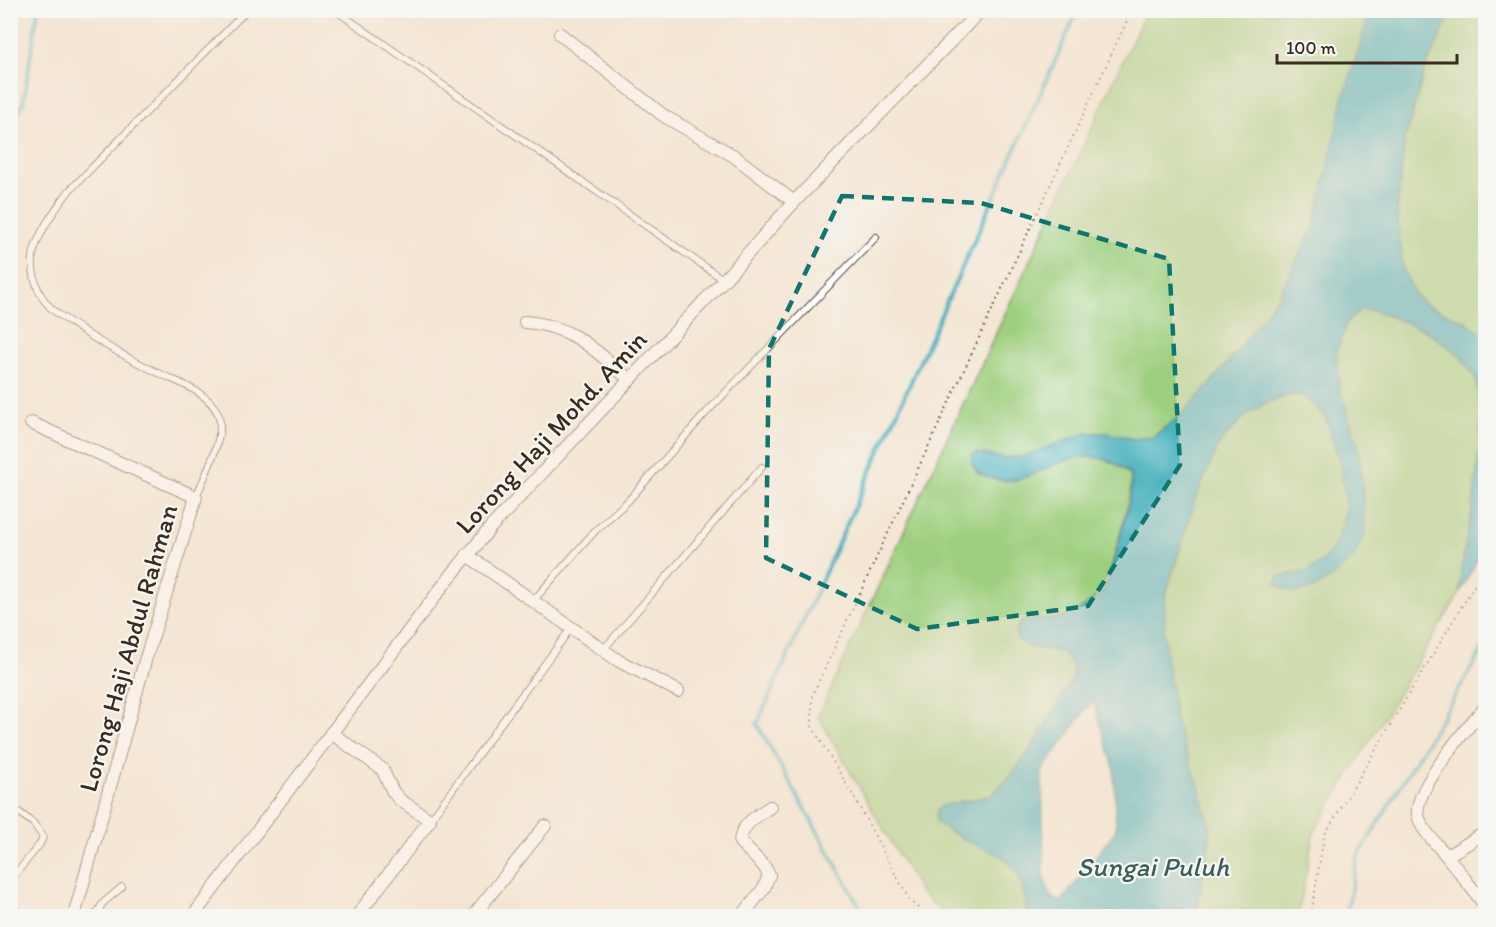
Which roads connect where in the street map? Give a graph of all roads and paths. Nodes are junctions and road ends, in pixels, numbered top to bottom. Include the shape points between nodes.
1 (247, 10) edge
2 (335, 10) edge
3 (981, 10) edge
4 (1132, 10) edge
5 (560, 34) dead end
6 (794, 202) junction
7 (876, 237) dead end
8 (724, 280) junction
9 (525, 322) dead end
10 (630, 379) junction
11 (32, 423) dead end
12 (762, 467) dead end
13 (196, 497) junction
14 (467, 555) junction
15 (1485, 566) edge
16 (533, 601) junction
17 (571, 628) junction
18 (603, 651) junction
19 (678, 691) dead end
20 (1485, 706) edge
21 (331, 734) junction
22 (10, 805) edge
23 (770, 807) dead end
24 (430, 820) junction
25 (545, 826) dead end
26 (1485, 832) edge
27 (1447, 856) junction
28 (10, 881) edge
29 (122, 887) dead end
30 (1485, 906) edge
31 (74, 916) edge
32 (95, 916) edge
33 (193, 916) edge
34 (357, 916) edge
35 (473, 916) edge
36 (742, 916) edge
37 (927, 916) edge
38 (1311, 916) edge

1 - 13 lane via 69,191 45,225 34,253 34,283 48,306 92,338 210,401 219,415 219,432
2 - 8 lane
3 - 6 street, Lorong Haji Mohd. Amin
4 - 37 path via 812,696 812,726 910,901
5 - 6 street via 664,116 734,156
6 - 8 street, Lorong Haji Mohd. Amin
7 - 16 lane via 704,415
8 - 10 street, Lorong Haji Mohd. Amin
9 - 10 street via 561,328 592,347
10 - 14 street, Lorong Haji Mohd. Amin
11 - 13 street, Lorong Haji Abdul Rahman
12 - 18 lane
13 - 31 street, Lorong Haji Abdul Rahman
14 - 16 street
14 - 21 street, Lorong Haji Mohd. Amin
15 - 38 path via 1324,836
16 - 17 street
17 - 18 street
17 - 24 lane
18 - 19 street
20 - 27 street via 1453,743 1420,799 1417,813
21 - 24 street via 382,769 400,800
21 - 33 street, Lorong Haji Mohd. Amin
22 - 28 lane via 34,824 43,837
23 - 36 street via 740,833 740,842 769,875
24 - 34 street
25 - 35 street
26 - 27 street
27 - 30 street
29 - 32 lane via 103,903

